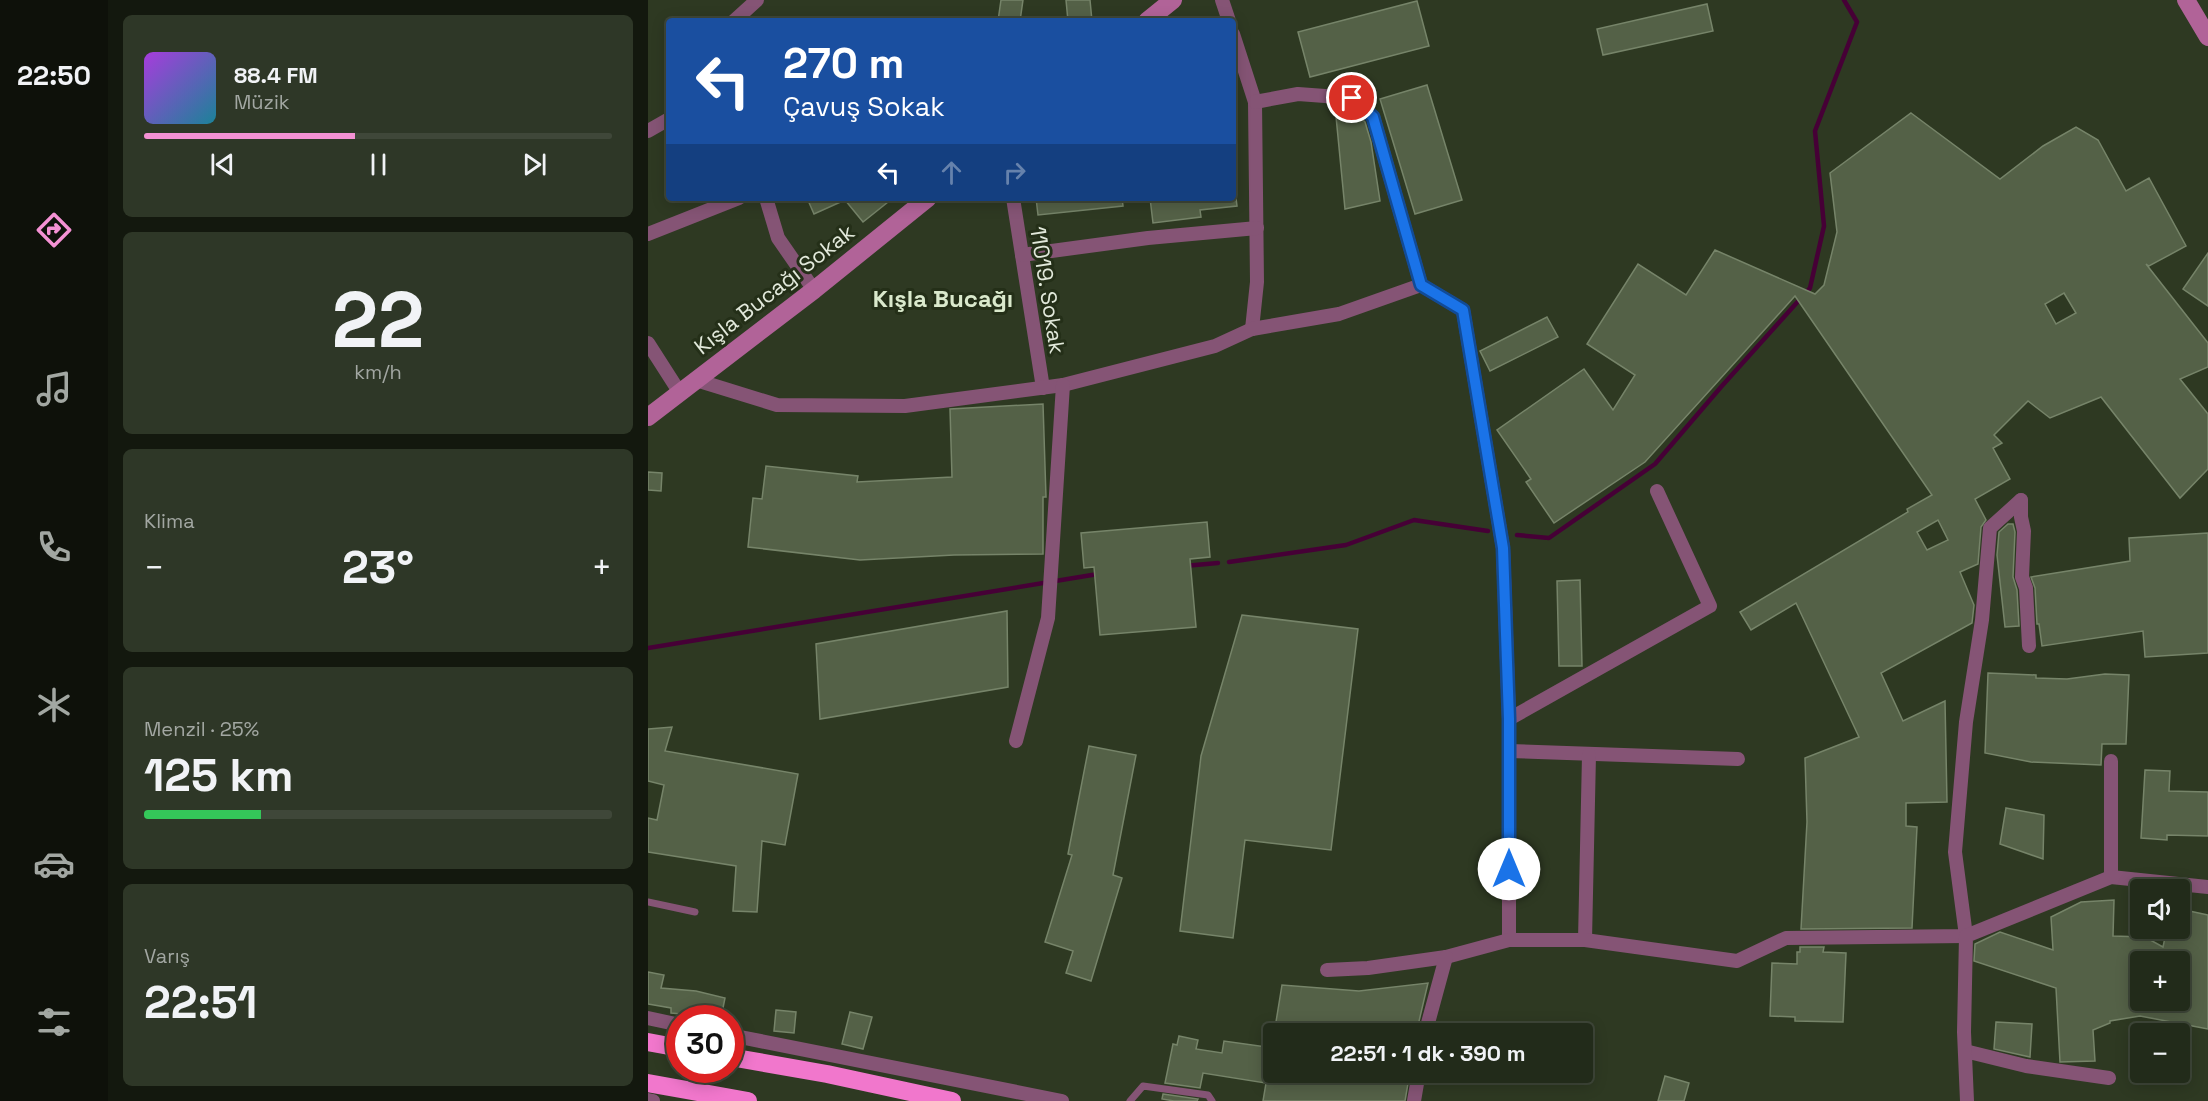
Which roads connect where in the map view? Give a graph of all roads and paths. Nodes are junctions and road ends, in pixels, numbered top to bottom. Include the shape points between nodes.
1 (757, 0) edge
2 (1173, 0) edge
3 (1222, 0) edge
4 (2186, 0) edge
5 (737, 18) edge
6 (1151, 18) edge
7 (1228, 18) edge
8 (2208, 37) edge
9 (1236, 44) edge
10 (1254, 102) junction
11 (666, 121) edge
12 (648, 131) edge
13 (732, 201) edge
14 (767, 201) edge
15 (924, 201) edge
16 (1013, 201) edge
17 (1257, 228) junction
18 (648, 234) edge
19 (1022, 255) junction
20 (1421, 285) junction
21 (814, 290) junction
22 (1252, 329) junction
23 (648, 343) edge
24 (696, 380) junction
25 (1063, 385) junction
26 (1043, 388) junction
27 (680, 393) junction
28 (648, 417) edge
29 (1657, 491) dead end
30 (2029, 646) dead end
31 (1509, 719) junction
32 (1016, 741) dead end
33 (1509, 751) junction
34 (1589, 755) junction
35 (1738, 759) dead end
36 (2111, 761) dead end
37 (2111, 877) junction
38 (2208, 887) edge
39 (648, 902) edge
40 (695, 912) dead end
41 (1966, 936) junction
42 (1509, 940) junction
43 (1585, 940) junction
44 (1446, 957) junction
45 (1327, 970) dead end
46 (648, 1018) edge
47 (666, 1022) edge
48 (1428, 1023) edge
49 (744, 1038) edge
50 (648, 1042) edge
51 (666, 1045) edge
52 (1965, 1051) junction
53 (744, 1059) edge
54 (2109, 1078) dead end
55 (648, 1083) edge
56 (1417, 1083) edge
57 (648, 1100) edge
58 (653, 1101) edge
59 (748, 1101) edge
60 (952, 1101) edge
61 (1062, 1101) edge
62 (1130, 1101) edge
63 (1212, 1101) edge
64 (1414, 1101) edge
65 (1967, 1101) edge

1 - 5 street
2 - 6 street
3 - 7 street
4 - 8 street
9 - 10 street
10 - 17 street
10 - 20 street via 1298,94 1352,98 1373,117
11 - 12 street
13 - 18 street
14 - 21 street via 778,238
15 - 21 street, Kışla Bucağı Sokak
16 - 19 street, 11019. Sokak
17 - 19 street
17 - 22 street
19 - 26 street, 11019. Sokak
20 - 22 street via 1339,314
20 - 31 street via 1463,310 1503,548
21 - 24 street, Kışla Bucağı Sokak
22 - 25 street via 1215,346
23 - 27 street
24 - 26 street via 777,405 905,406
24 - 27 street, Kışla Bucağı Sokak
25 - 26 street
25 - 32 street via 1048,618
27 - 28 street, Kışla Bucağı Sokak
29 - 31 street via 1710,606
30 - 41 street via 2022,577 2021,500 1990,528 1982,620 1966,722 1955,852
31 - 33 street
33 - 34 street
33 - 42 street
34 - 35 street
34 - 43 street
36 - 37 street
37 - 38 street
37 - 41 street
39 - 40 lane
41 - 43 street via 1786,938 1737,961
41 - 52 street
42 - 43 street
42 - 44 street
44 - 45 street
44 - 48 street
46 - 47 street
49 - 61 street
50 - 51 highway
52 - 54 street via 2026,1066
52 - 65 street
53 - 60 highway
55 - 59 highway
56 - 64 street
57 - 58 street
62 - 63 lane via 1143,1086 1208,1095

